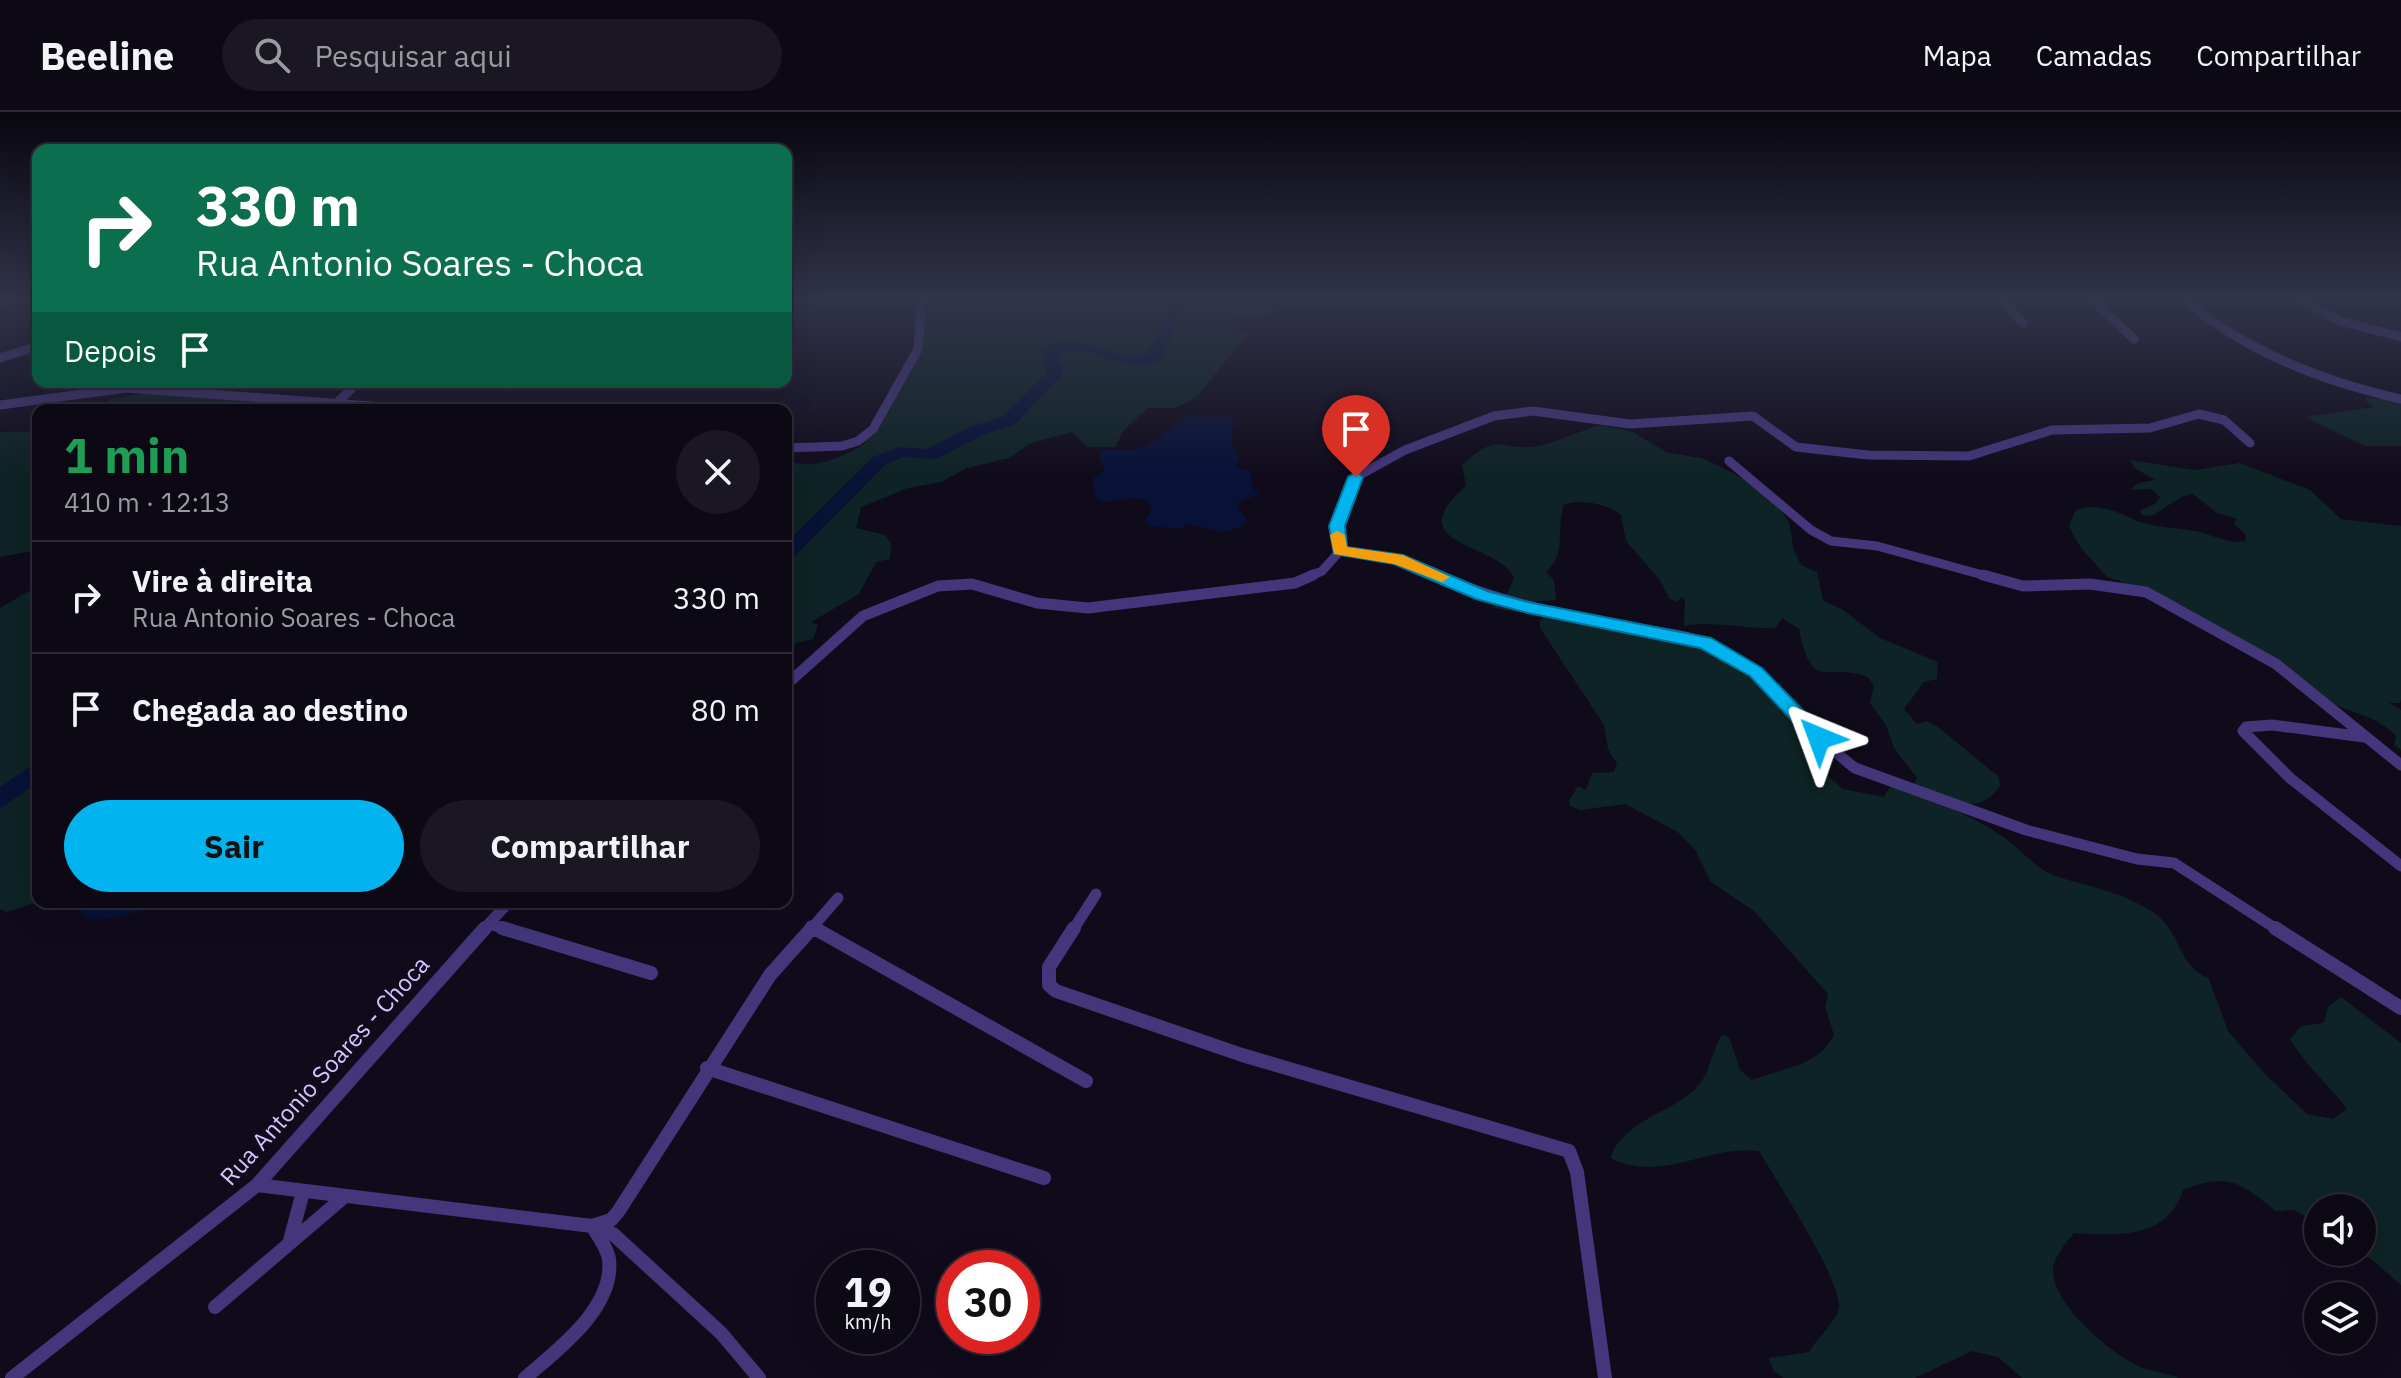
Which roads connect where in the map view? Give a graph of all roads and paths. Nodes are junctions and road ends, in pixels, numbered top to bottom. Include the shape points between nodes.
1 (913, 358) edge
2 (2284, 358) edge
3 (116, 388) edge
4 (172, 388) edge
5 (352, 388) edge
6 (2401, 399) edge
7 (338, 402) junction
8 (360, 404) edge
9 (0, 405) edge
10 (2250, 443) dead end
11 (792, 448) edge
12 (1729, 461) dead end
13 (1340, 551) junction
14 (792, 680) edge
15 (2365, 737) junction
16 (2401, 765) edge
17 (2401, 866) edge
18 (1096, 894) dead end
19 (838, 898) dead end
20 (504, 908) edge
21 (490, 924) junction
22 (811, 926) junction
23 (651, 973) dead end
24 (2401, 1008) edge
25 (707, 1068) junction
26 (1086, 1081) dead end
27 (1044, 1178) dead end
28 (257, 1185) junction
29 (303, 1192) junction
30 (344, 1197) junction
31 (592, 1226) junction
32 (289, 1244) junction
33 (215, 1307) dead end
34 (12, 1378) edge
35 (525, 1378) edge
36 (759, 1378) edge
37 (1605, 1378) edge

1 - 11 street via 873,429 858,441
2 - 6 street
3 - 9 street
4 - 7 street
5 - 7 street
7 - 8 street
10 - 13 street via 2224,420 2199,414 2129,430 2052,430 1969,456 1868,455 1796,447 1753,416 1630,424 1543,411 1513,412 1405,450 1356,477 1337,526
12 - 15 street via 1831,541 1877,546 2023,586 2090,584 2146,592 2276,664
13 - 14 street via 1322,571 1295,583 1119,606 1069,608 972,584 938,586 863,616
13 - 24 street via 1397,559 1504,602 1692,638 1724,651 1756,672 1855,768 2026,830 2124,856 2174,863
15 - 16 street
15 - 17 street via 2272,725 2243,731 2264,755
18 - 37 street via 1049,967 1049,985 1056,991 1242,1055 1569,1151 1576,1164
19 - 22 street
20 - 21 street, Rua Antonio Soares - Choca
21 - 23 street
21 - 28 street, Rua Antonio Soares - Choca
22 - 25 street via 770,975
22 - 26 street
25 - 27 street
25 - 31 street via 618,1212
28 - 29 street
28 - 34 street, Rua Antonio Soares - Choca
29 - 30 street
29 - 32 street
30 - 31 street
30 - 32 street
31 - 35 street via 609,1260 605,1289 590,1315
31 - 36 street via 613,1234 721,1333
32 - 33 street

